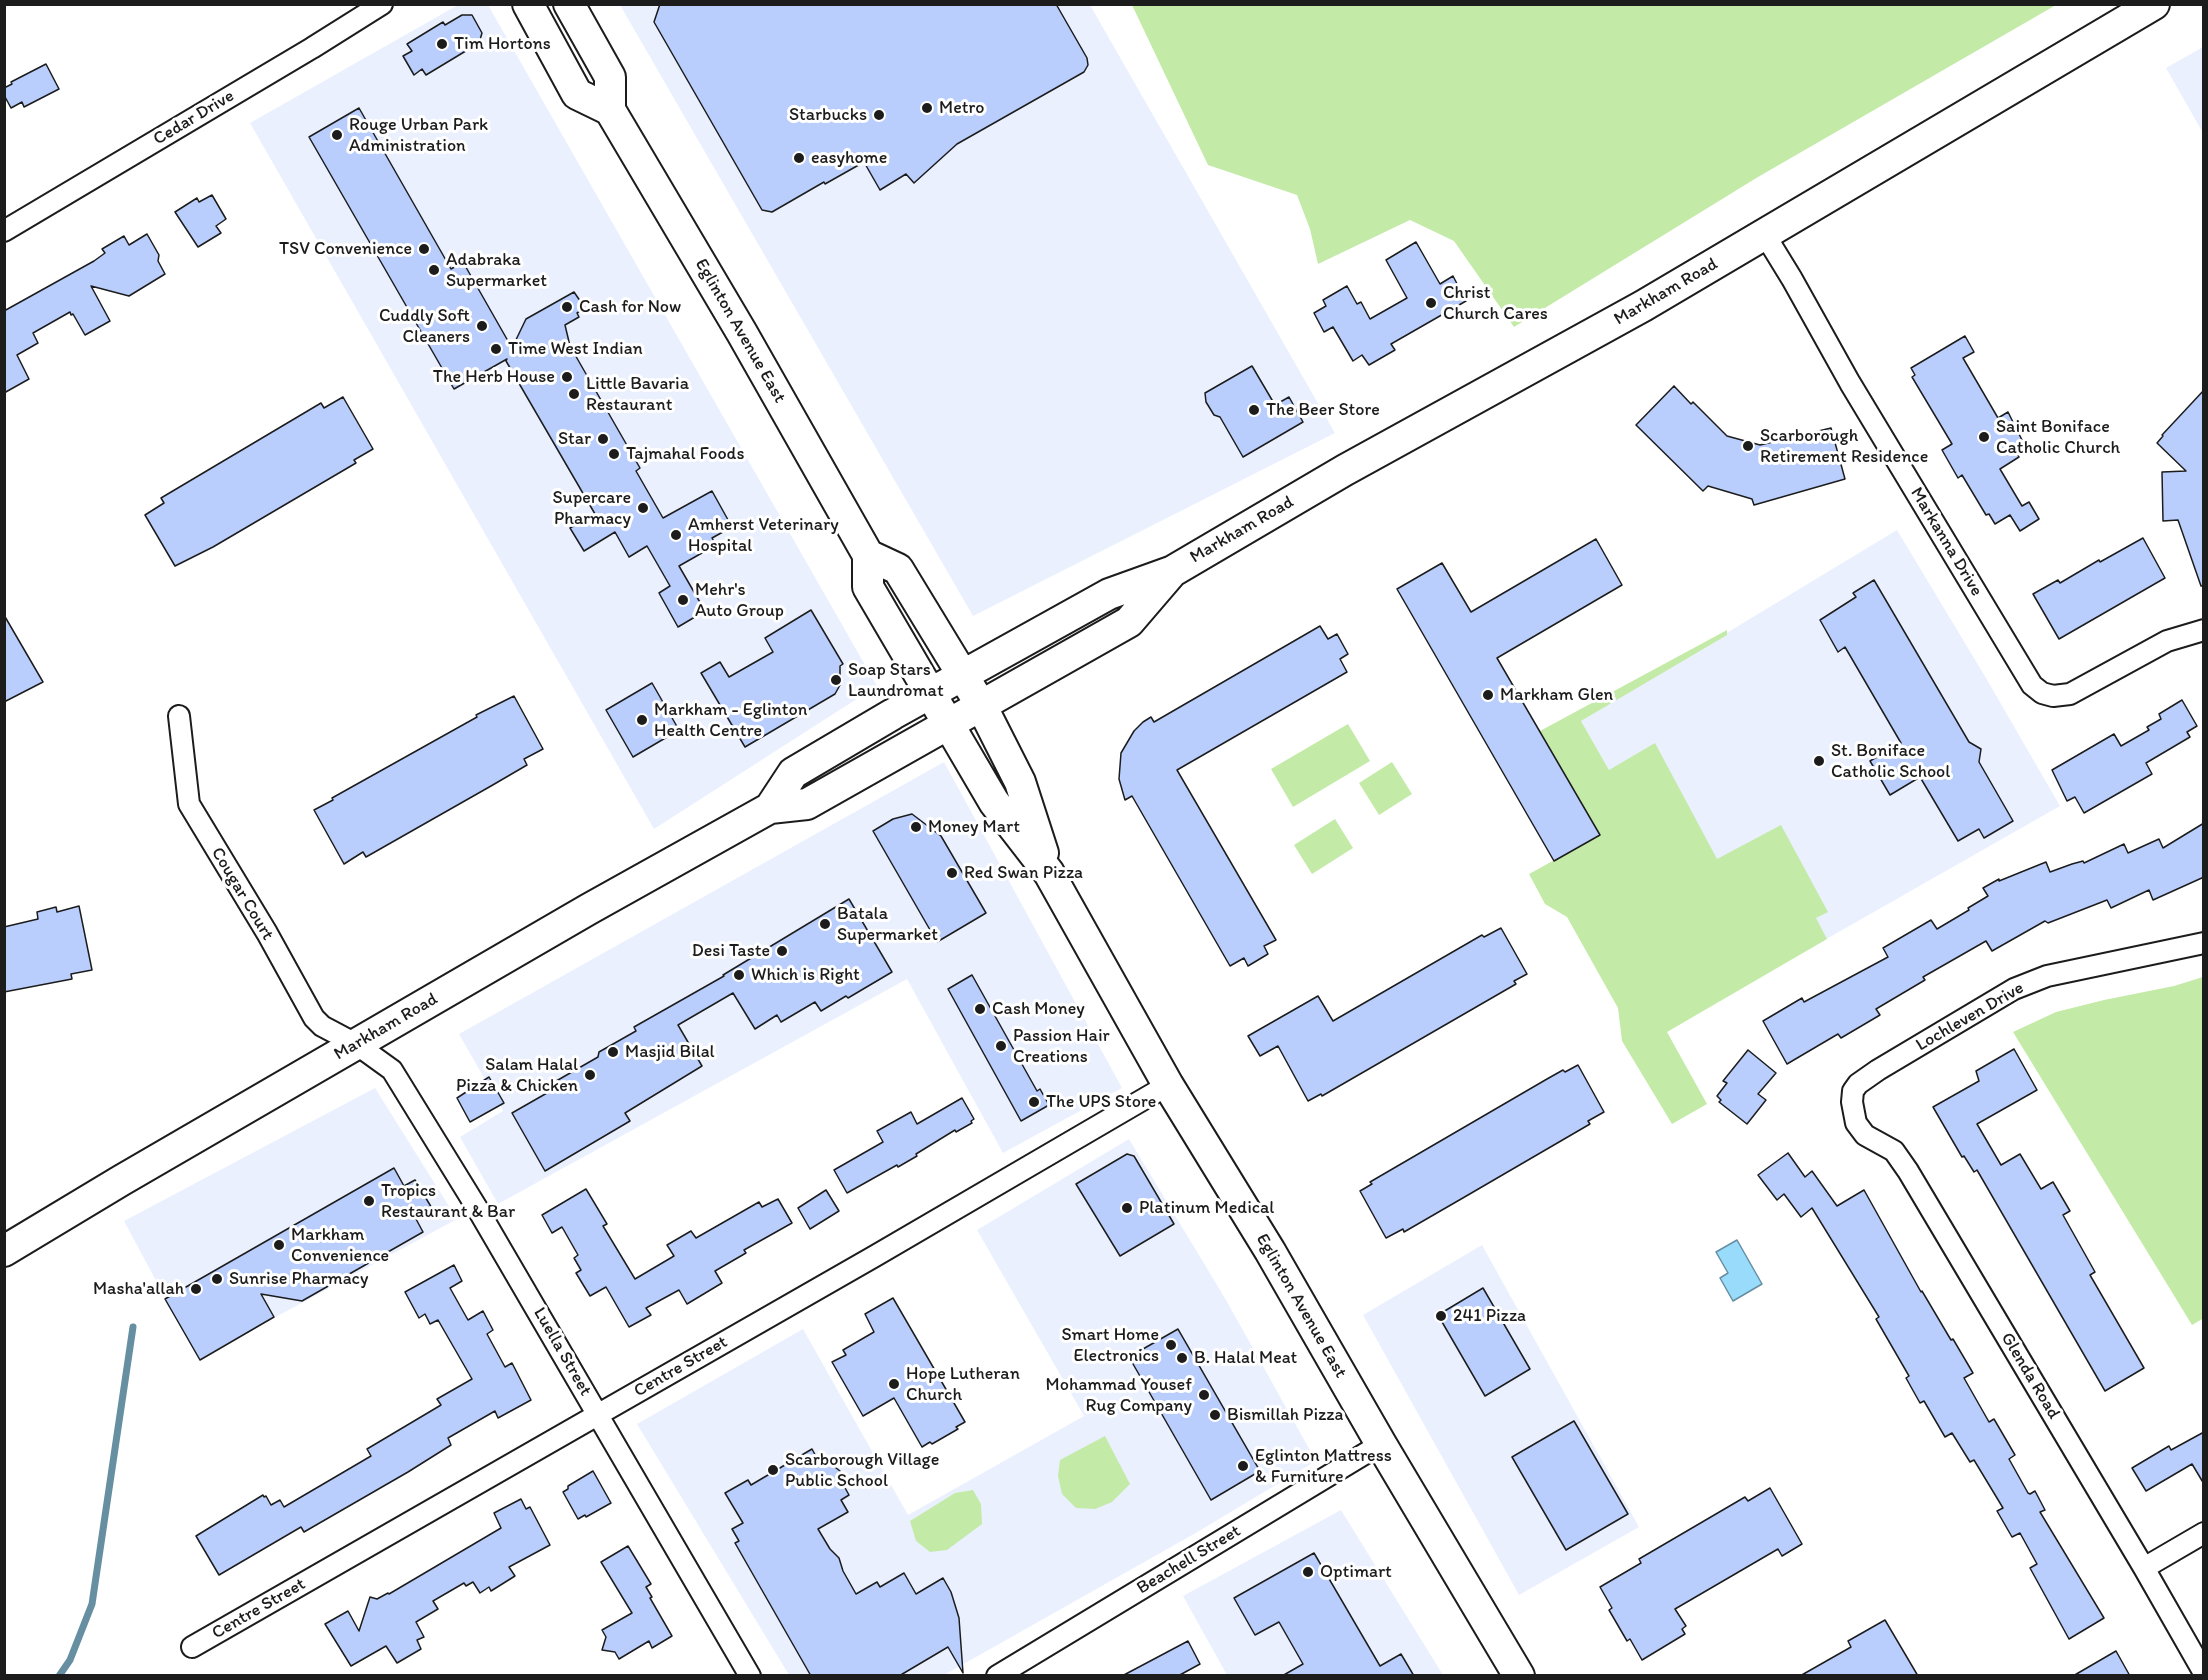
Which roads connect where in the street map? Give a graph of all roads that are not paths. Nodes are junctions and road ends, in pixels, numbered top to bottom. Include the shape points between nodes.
1 (382, 4) edge
2 (528, 4) edge
3 (569, 4) edge
4 (2154, 4) edge
5 (610, 110) junction
6 (4, 231) edge
7 (1765, 236) junction
8 (868, 555) junction
9 (1173, 571) junction
10 (2204, 630) edge
11 (963, 674) junction
12 (931, 693) junction
13 (982, 706) junction
14 (179, 716) dead end
15 (948, 724) junction
16 (770, 808) junction
17 (1049, 873) junction
18 (2204, 943) edge
19 (356, 1044) junction
20 (1168, 1085) junction
21 (1853, 1091) joint
22 (4, 1251) edge
23 (598, 1414) junction
24 (1381, 1444) junction
25 (2204, 1533) edge
26 (2144, 1568) junction
27 (192, 1647) dead end
28 (2204, 1673) edge
29 (750, 1676) edge
30 (997, 1676) edge
31 (1519, 1676) edge

1 - 6 street, Cedar Drive
2 - 5 main road via 578,94
3 - 5 main road via 610,77
4 - 7 main road, Markham Road
5 - 8 main road, Eglinton Avenue East
7 - 9 main road, Markham Road via 1345,470
7 - 10 street, Markanna Drive via 2032,685 2053,696 2070,694 2167,641
8 - 11 main road, Eglinton Avenue East via 898,569
8 - 12 main road, Eglinton Avenue East via 868,587
9 - 11 main road, Markham Road via 1109,594
9 - 13 main road, Markham Road via 1129,622
11 - 12 main road, Markham Road
11 - 13 main road, Eglinton Avenue East
12 - 15 main road, Eglinton Avenue East
12 - 16 main road, Markham Road via 793,774
13 - 15 main road, Markham Road
13 - 17 main road, Eglinton Avenue East via 1020,782
14 - 19 street, Cougar Court via 189,804 314,1018
15 - 16 main road, Markham Road via 807,804
15 - 17 main road, Eglinton Avenue East via 994,802
16 - 19 main road, Markham Road
17 - 20 main road, Eglinton Avenue East
18 - 21 street, Lochleven Drive via 2047,976 2014,989 1878,1070
19 - 22 main road, Markham Road
19 - 23 street, Luella Street via 392,1070
20 - 23 street, Centre Street
20 - 24 main road, Eglinton Avenue East via 1270,1251
21 - 26 street, Glenda Road via 1856,1123 1865,1135 1894,1151 1908,1171
23 - 27 street, Centre Street
23 - 29 street, Luella Street
24 - 30 street, Beachell Street
24 - 31 main road, Eglinton Avenue East
25 - 26 street
26 - 28 street, Glenda Road

